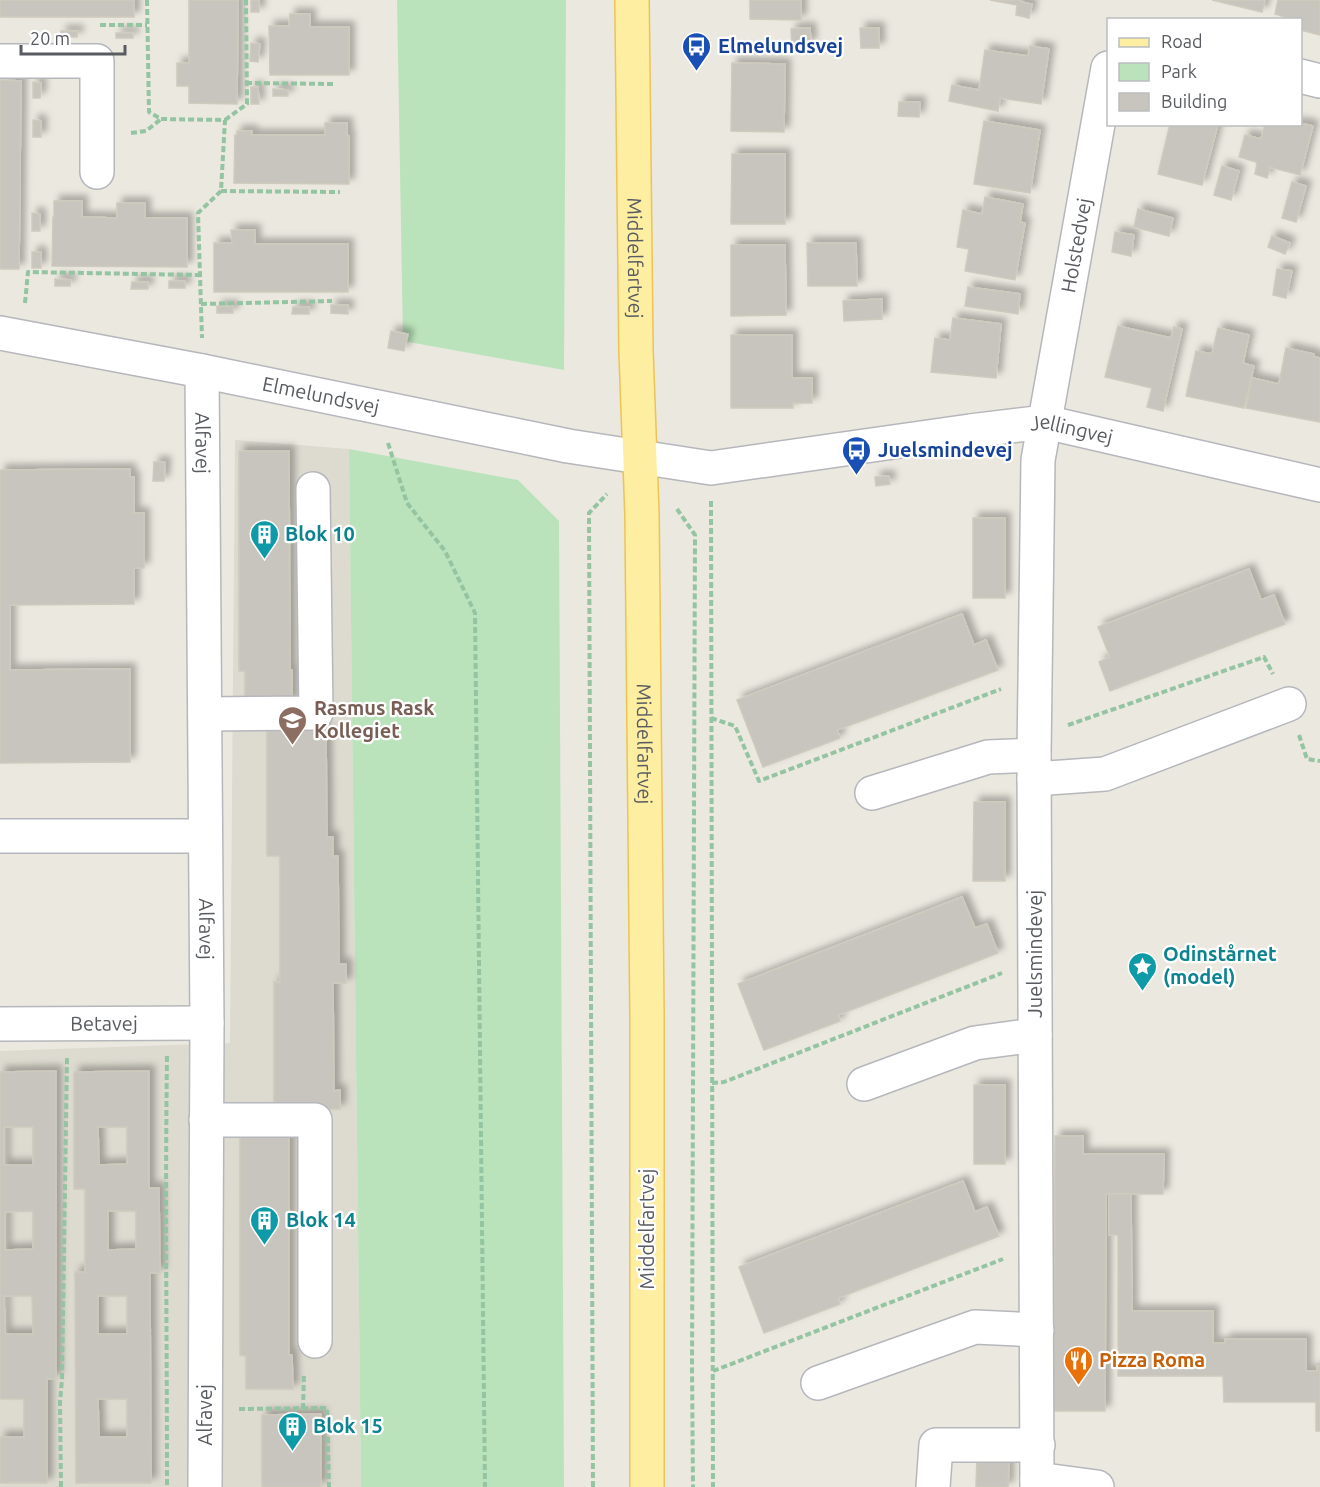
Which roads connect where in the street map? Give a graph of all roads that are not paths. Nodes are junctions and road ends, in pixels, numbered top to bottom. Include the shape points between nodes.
1 (632, 0) edge
2 (0, 62) edge
3 (1107, 74) edge
4 (1302, 76) edge
5 (1320, 81) edge
6 (97, 172) dead end
7 (10, 335) edge
8 (202, 371) junction
9 (1045, 422) junction
10 (641, 458) junction
11 (1320, 485) edge
12 (313, 489) dead end
13 (1289, 704) dead end
14 (205, 714) junction
15 (1034, 767) junction
16 (872, 794) dead end
17 (0, 836) edge
18 (205, 836) junction
19 (207, 1023) junction
20 (0, 1024) edge
21 (1035, 1035) junction
22 (864, 1084) dead end
23 (206, 1120) junction
24 (1037, 1330) junction
25 (315, 1341) dead end
26 (819, 1383) dead end
27 (1038, 1445) junction
28 (1037, 1483) edge
29 (205, 1487) edge
30 (647, 1487) edge
31 (933, 1487) edge
32 (1097, 1487) edge

1 - 10 main road, Middelfartvej
2 - 6 street via 97,61
3 - 9 street, Holstedvej
4 - 5 street
7 - 8 street, Elmelundsvej
8 - 10 street, Elmelundsvej
8 - 14 street, Alfavej
9 - 10 street, Jellingvej via 711,468
9 - 11 street, Jellingvej
9 - 15 street, Juelsmindevej via 1038,459
10 - 30 main road, Middelfartvej
12 - 14 street via 316,713
13 - 15 street via 1105,774
14 - 18 street, Alfavej
15 - 16 street via 988,757
15 - 21 street, Juelsmindevej
17 - 18 street
18 - 19 street, Alfavej
19 - 20 street, Betavej
19 - 23 street, Alfavej
21 - 22 street via 975,1043
21 - 24 street, Juelsmindevej
23 - 25 street via 315,1120
23 - 29 street, Alfavej
24 - 26 street via 975,1328
24 - 27 street, Juelsmindevej
27 - 28 street, Juelsmindevej
27 - 31 street via 936,1446
28 - 32 street

